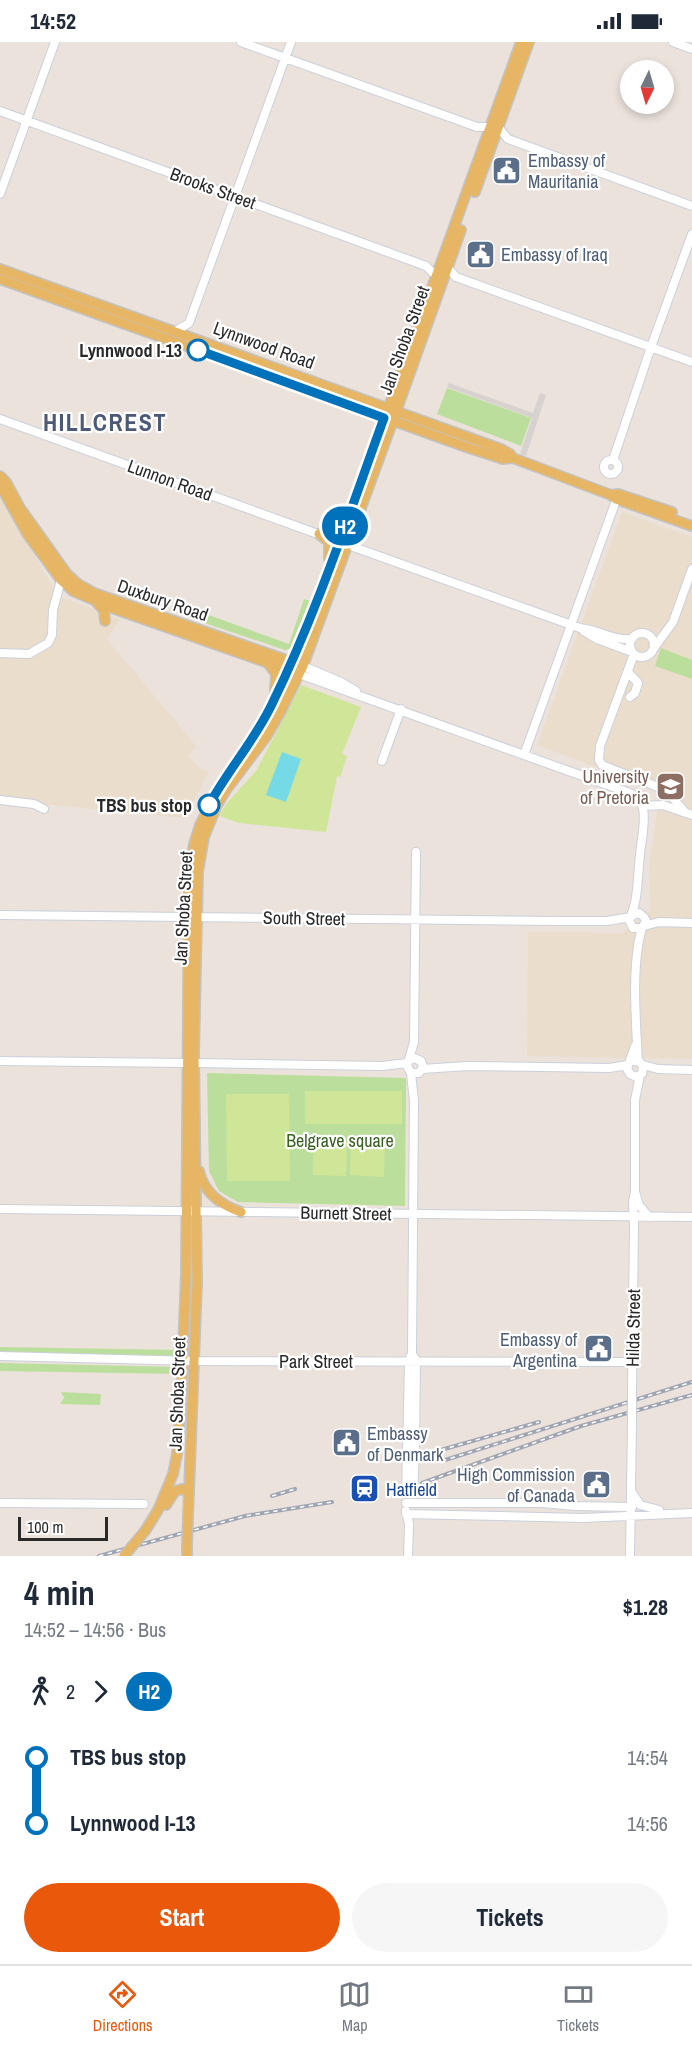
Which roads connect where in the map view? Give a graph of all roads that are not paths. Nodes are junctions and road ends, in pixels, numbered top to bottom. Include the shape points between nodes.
1 (55, 42) edge
2 (241, 42) edge
3 (291, 42) edge
4 (521, 42) edge
5 (530, 42) edge
6 (673, 42) edge
7 (692, 49) edge
8 (285, 58) junction
9 (0, 111) edge
10 (27, 121) junction
11 (477, 128) junction
12 (495, 128) junction
13 (508, 139) junction
14 (491, 140) junction
15 (0, 194) edge
16 (234, 196) junction
17 (692, 206) edge
18 (692, 234) edge
19 (426, 266) junction
20 (445, 266) junction
21 (0, 269) edge
22 (456, 277) junction
23 (440, 278) junction
24 (0, 279) edge
25 (189, 323) junction
26 (176, 331) junction
27 (192, 337) junction
28 (651, 347) junction
29 (692, 362) edge
30 (392, 409) junction
31 (0, 419) edge
32 (388, 419) junction
33 (513, 458) junction
34 (614, 460) dead end
35 (0, 476) edge
36 (0, 485) edge
37 (615, 496) junction
38 (354, 503) junction
39 (692, 519) edge
40 (692, 526) edge
41 (318, 534) junction
42 (344, 543) junction
43 (692, 569) edge
44 (328, 573) junction
45 (61, 580) junction
46 (87, 590) junction
47 (97, 602) junction
48 (115, 609) junction
49 (146, 611) junction
50 (105, 621) dead end
51 (571, 625) junction
52 (580, 628) junction
53 (664, 633) junction
54 (648, 635) junction
55 (632, 639) junction
56 (654, 648) junction
57 (0, 653) edge
58 (633, 653) junction
59 (268, 663) junction
60 (290, 666) junction
61 (301, 670) junction
62 (628, 672) junction
63 (630, 697) dead end
64 (271, 707) junction
65 (401, 709) junction
66 (524, 754) junction
67 (382, 761) dead end
68 (0, 800) edge
69 (643, 806) junction
70 (44, 809) dead end
71 (689, 814) edge
72 (417, 852) dead end
73 (0, 915) edge
74 (637, 916) junction
75 (193, 917) junction
76 (416, 920) junction
77 (607, 921) junction
78 (659, 922) junction
79 (692, 922) edge
80 (638, 927) junction
81 (0, 1061) edge
82 (191, 1063) junction
83 (414, 1066) junction
84 (635, 1069) junction
85 (692, 1070) edge
86 (196, 1157) junction
87 (635, 1192) junction
88 (0, 1209) edge
89 (192, 1211) junction
90 (241, 1212) junction
91 (412, 1213) junction
92 (634, 1217) junction
93 (649, 1217) junction
94 (692, 1217) edge
95 (0, 1356) edge
96 (412, 1358) junction
97 (184, 1360) junction
98 (195, 1361) junction
99 (632, 1362) junction
100 (632, 1491) junction
101 (189, 1493) junction
102 (409, 1498) junction
103 (0, 1503) edge
104 (144, 1504) dead end
105 (632, 1511) junction
106 (681, 1513) junction
107 (692, 1513) edge
108 (409, 1514) junction
109 (152, 1522) junction
110 (187, 1551) edge
111 (124, 1556) edge
112 (408, 1556) edge
113 (630, 1556) edge

1 - 10 street
2 - 8 street
3 - 8 street
4 - 12 main road, Jan Shoba Street
5 - 12 main road, Jan Shoba Street
6 - 7 street
8 - 11 street
8 - 16 street
9 - 10 street, Brooks Street
10 - 15 street
10 - 16 street, Brooks Street
11 - 12 street
11 - 14 street
12 - 13 street
12 - 14 main road, Jan Shoba Street
13 - 14 street
13 - 17 street
14 - 20 main road, Jan Shoba Street
16 - 19 street, Brooks Street
16 - 25 street
18 - 28 street
19 - 20 street, Brooks Street
19 - 23 street, Brooks Street
20 - 22 street
20 - 23 main road, Jan Shoba Street
21 - 26 main road, Lynnwood Road
22 - 23 street
22 - 28 street
23 - 30 main road, Jan Shoba Street
24 - 32 main road, Lynnwood Road
25 - 26 street
25 - 27 street
26 - 27 main road, Lynnwood Road
27 - 30 main road, Lynnwood Road
28 - 29 street
28 - 34 street
30 - 32 main road, Jan Shoba Street
30 - 33 main road, Lynnwood Road via 501,449
31 - 41 street, Lunnon Road
32 - 33 main road, Lynnwood Road via 497,458
32 - 38 main road, Jan Shoba Street
32 - 42 main road, Jan Shoba Street
33 - 37 main road, Lynnwood Road
35 - 46 main road, Duxbury Road via 67,574
36 - 45 main road, Duxbury Road via 28,535
37 - 39 main road, Lynnwood Road
37 - 40 main road, Lynnwood Road
37 - 51 street
38 - 41 main road via 337,528
38 - 42 main road, Jan Shoba Street
41 - 42 street, Lunnon Road
41 - 44 main road via 330,544
42 - 44 main road
42 - 51 street, Lunnon Road
42 - 61 main road, Jan Shoba Street
43 - 53 street via 673,622
44 - 60 main road, Jan Shoba Street
45 - 47 main road, Duxbury Road via 73,591
45 - 57 street via 48,644 29,654
46 - 48 main road
46 - 49 main road, Duxbury Road
47 - 48 main road, Duxbury Road
47 - 50 main road via 104,610
48 - 49 main road
48 - 59 main road, Duxbury Road
49 - 60 main road, Duxbury Road
51 - 52 street, Lunnon Road
51 - 66 street
52 - 55 street, Lunnon Road via 618,640
52 - 58 street, Lunnon Road
53 - 54 street
53 - 56 street
54 - 55 street via 639,634
54 - 56 street
55 - 58 street
56 - 58 street via 647,656
58 - 62 street
59 - 60 main road, Duxbury Road
59 - 64 main road via 276,678
60 - 61 main road, Duxbury Road
60 - 64 main road, Jan Shoba Street
61 - 65 street, Duxbury Road via 341,682 363,696
61 - 75 main road, Jan Shoba Street via 266,737 226,790 210,820 199,862
62 - 63 street via 638,683
62 - 71 street via 600,746 600,762 666,790
64 - 75 main road, Jan Shoba Street via 200,825 190,865
65 - 66 street, Duxbury Road
65 - 67 street
66 - 69 street, Duxbury Road via 627,792
68 - 70 street
69 - 71 street via 663,805
69 - 74 street
72 - 76 street
73 - 75 street, South Street
74 - 77 street, South Street
74 - 78 street, South Street
74 - 80 street via 630,923
74 - 80 street via 646,921
75 - 76 street, South Street
75 - 82 main road, Jan Shoba Street
76 - 77 street, South Street
76 - 83 street
77 - 80 street, South Street
78 - 79 street, South Street
78 - 80 street, South Street
80 - 84 street, Hilda Street
81 - 82 street
82 - 83 street
82 - 86 main road, Jan Shoba Street
82 - 89 main road, Jan Shoba Street
83 - 84 street
83 - 91 street
84 - 85 street
84 - 87 street, Hilda Street
86 - 89 main road, Jan Shoba Street
86 - 90 main road via 208,1191
87 - 92 street, Hilda Street
87 - 93 street
88 - 89 street, Burnett Street
89 - 90 street, Burnett Street
89 - 97 main road, Jan Shoba Street
89 - 98 main road, Jan Shoba Street
90 - 91 street, Burnett Street
91 - 92 street, Burnett Street
91 - 96 street
92 - 93 street, Burnett Street
92 - 99 street, Hilda Street
93 - 94 street, Burnett Street
95 - 97 street, Park Street
96 - 98 street, Park Street
96 - 99 street, Park Street
96 - 102 street, bridge
97 - 98 street, Park Street
97 - 109 main road, Jan Shoba Street via 176,1465
98 - 101 main road, Jan Shoba Street
99 - 100 street, Hilda Street, bridge
100 - 105 street, Hilda Street
100 - 106 street via 644,1507
101 - 109 main road via 175,1491
101 - 110 main road, Jan Shoba Street, bridge
102 - 105 street
102 - 108 street
103 - 104 street
105 - 106 street
105 - 108 street via 620,1517 555,1518
105 - 113 street, Hilda Street
106 - 107 street
108 - 112 street
109 - 111 main road, bridge

